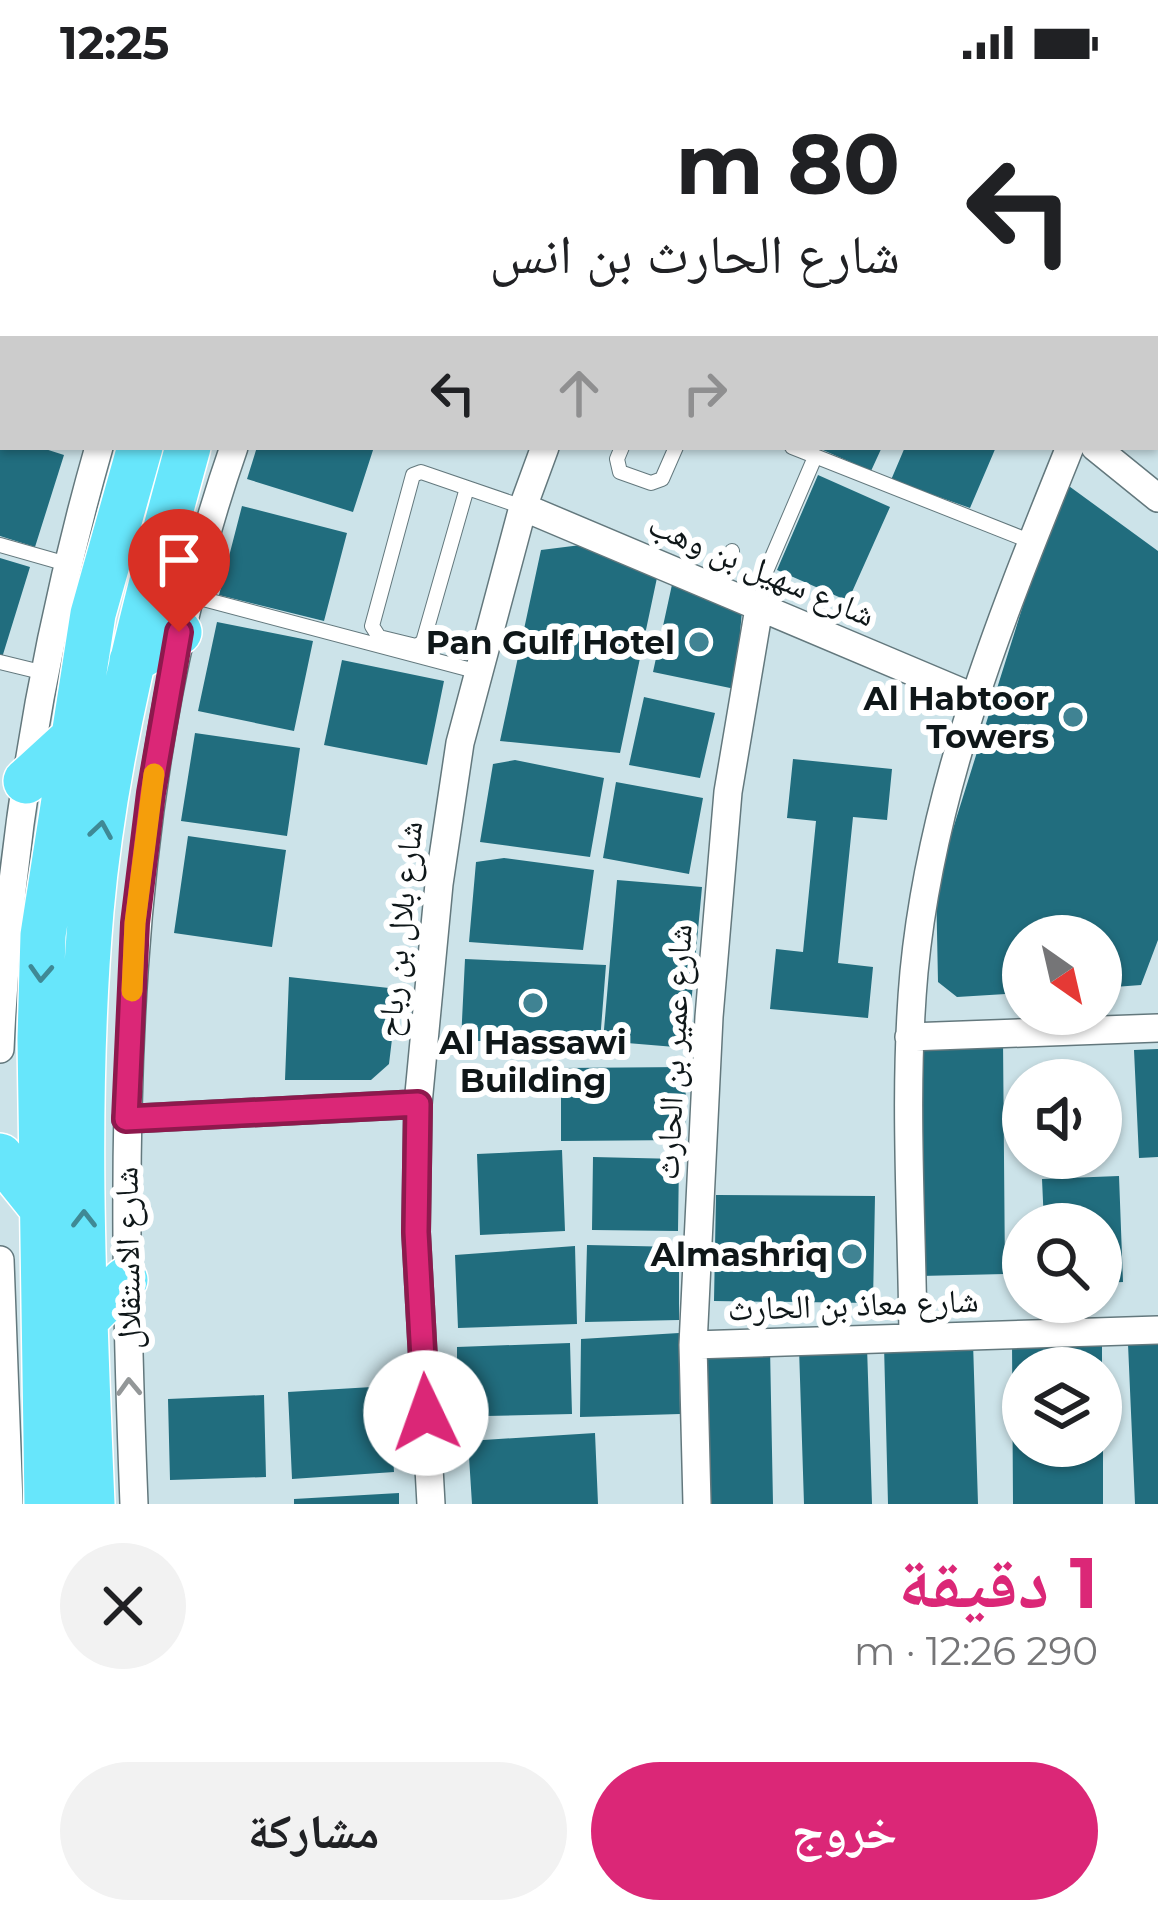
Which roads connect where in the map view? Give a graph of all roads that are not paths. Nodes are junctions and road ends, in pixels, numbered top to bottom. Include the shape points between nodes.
1 (98, 450) edge
2 (139, 450) edge
3 (187, 450) edge
4 (233, 450) edge
5 (543, 450) edge
6 (621, 450) edge
7 (675, 450) edge
8 (799, 450) edge
9 (1069, 450) edge
10 (1099, 450) edge
11 (815, 457) junction
12 (467, 488) junction
13 (1158, 498) edge
14 (523, 507) junction
15 (1032, 542) junction
16 (0, 545) edge
17 (732, 551) dead end
18 (67, 564) junction
19 (767, 569) dead end
20 (717, 588) junction
21 (96, 598) junction
22 (759, 608) junction
23 (184, 613) junction
24 (132, 661) junction
25 (0, 662) edge
26 (479, 672) junction
27 (45, 673) junction
28 (973, 697) junction
29 (121, 724) junction
30 (71, 740) junction
31 (26, 781) junction
32 (2, 941) edge
33 (1158, 1028) edge
34 (909, 1037) junction
35 (0, 1049) edge
36 (418, 1104) junction
37 (126, 1119) junction
38 (0, 1156) edge
39 (42, 1208) junction
40 (0, 1260) edge
41 (125, 1280) junction
42 (84, 1322) junction
43 (1158, 1330) edge
44 (914, 1338) junction
45 (693, 1345) junction
46 (45, 1385) junction
47 (91, 1484) edge
48 (9, 1504) edge
49 (47, 1504) edge
50 (134, 1504) edge
51 (431, 1504) edge
52 (697, 1504) edge

1 - 18 street
2 - 21 main road
3 - 24 main road, شارع الاستقلال
4 - 23 street, شارع الاستقلال
5 - 14 street, شارع بلال بن رباح
6 - 7 lane via 620,472 651,484 662,479
8 - 11 lane
9 - 15 street
10 - 13 street
11 - 15 lane
11 - 19 lane
12 - 12 lane via 422,472 410,478 376,635 423,642
12 - 14 lane
14 - 20 street, شارع سهيل بن وهب
14 - 26 street, شارع بلال بن رباح
15 - 28 street
16 - 18 lane
17 - 20 lane
18 - 27 street
20 - 22 street, شارع سهيل بن وهب
21 - 29 main road via 109,587 124,594 105,695
21 - 30 main road
22 - 28 street, شارع سهيل بن وهب
22 - 45 street, شارع عمير بن الحارث via 728,792
23 - 24 main road
23 - 26 lane
23 - 37 street, شارع الاستقلال via 137,903
24 - 29 main road, شارع الاستقلال
25 - 27 lane
26 - 36 street, شارع بلال بن رباح via 448,808
27 - 31 street
28 - 34 street via 938,823
42 -> 29 main road, شارع الاستقلال via 87,973
30 - 31 main road
30 -> 39 main road via 43,935
31 - 32 street
32 - 35 street
33 - 34 street
34 - 44 street
36 - 37 street
36 - 51 street, شارع بلال بن رباح via 416,1232
37 - 41 street, شارع الاستقلال
38 - 39 main road
39 - 46 main road
40 - 48 street
41 - 42 main road
50 -> 41 street, شارع الاستقلال
42 - 47 main road, شارع الاستقلال
43 - 44 street, شارع معاذ بن الحارث
44 - 45 street, شارع معاذ بن الحارث
45 - 52 street, شارع عمير بن الحارث
46 - 47 main road via 62,1412 68,1472
46 - 49 main road

